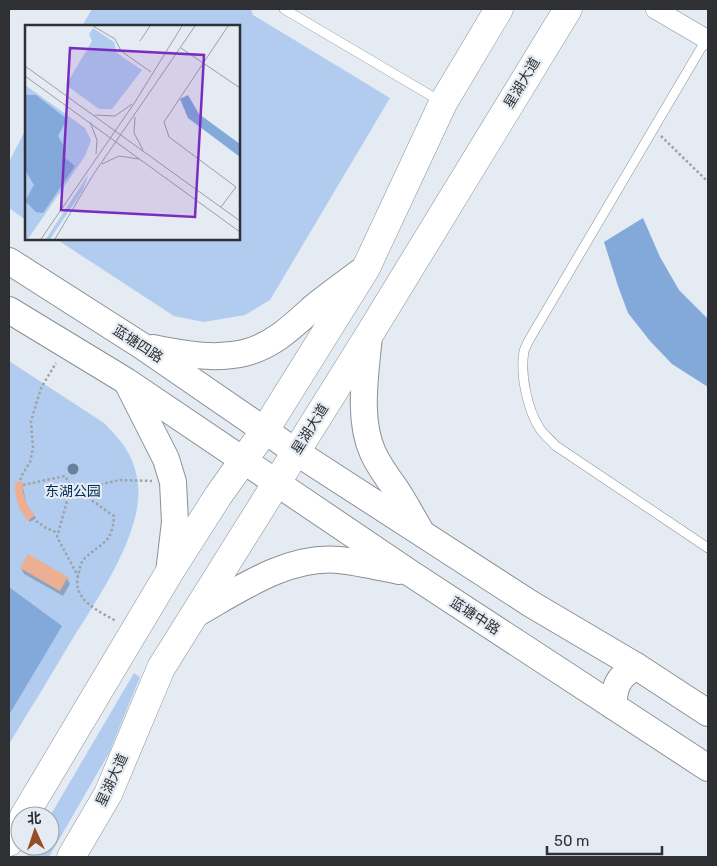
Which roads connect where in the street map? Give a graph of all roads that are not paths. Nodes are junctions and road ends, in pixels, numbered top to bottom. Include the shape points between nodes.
1 (284, 9) edge
2 (499, 9) edge
3 (568, 9) edge
4 (655, 9) edge
5 (708, 38) edge
6 (443, 103) junction
7 (9, 261) edge
8 (366, 268) junction
9 (9, 310) edge
10 (369, 335) junction
11 (142, 346) junction
12 (126, 381) junction
13 (265, 430) junction
14 (296, 452) junction
15 (244, 460) junction
16 (276, 483) junction
17 (424, 534) junction
18 (708, 548) edge
19 (170, 573) junction
20 (410, 573) junction
21 (194, 615) junction
22 (131, 639) junction
23 (636, 666) junction
24 (161, 668) junction
25 (613, 706) junction
26 (708, 713) edge
27 (708, 768) edge
28 (30, 806) edge
29 (71, 857) edge

1 - 6 lane
2 - 6 main road
3 - 10 main road, 星湖大道
4 - 5 street
5 - 18 lane via 529,340 524,350 523,370 532,413 540,430 556,446
6 - 8 main road
7 - 11 main road, 蓝塘四路
8 - 11 main road via 262,348 217,356 188,355
8 - 13 main road
9 - 12 main road
10 - 14 main road, 星湖大道
10 - 17 main road via 364,409 366,434 382,471
11 - 13 main road, 蓝塘四路
12 - 15 main road
12 - 19 main road via 166,459 173,482
13 - 14 main road
13 - 15 main road
14 - 16 main road, 星湖大道
14 - 17 main road
15 - 16 main road, 蓝塘中路
15 - 19 main road
16 - 20 main road, 蓝塘中路
16 - 21 main road, 星湖大道
17 - 23 main road via 531,604
19 - 22 main road
20 - 21 main road via 338,560 316,560 259,578
20 - 25 main road, 蓝塘中路
21 - 24 main road, 星湖大道
22 - 24 main road
22 - 28 main road
23 - 25 main road via 624,674 615,689
23 - 26 main road
24 - 29 main road, 星湖大道 via 108,794
25 - 27 main road, 蓝塘中路

